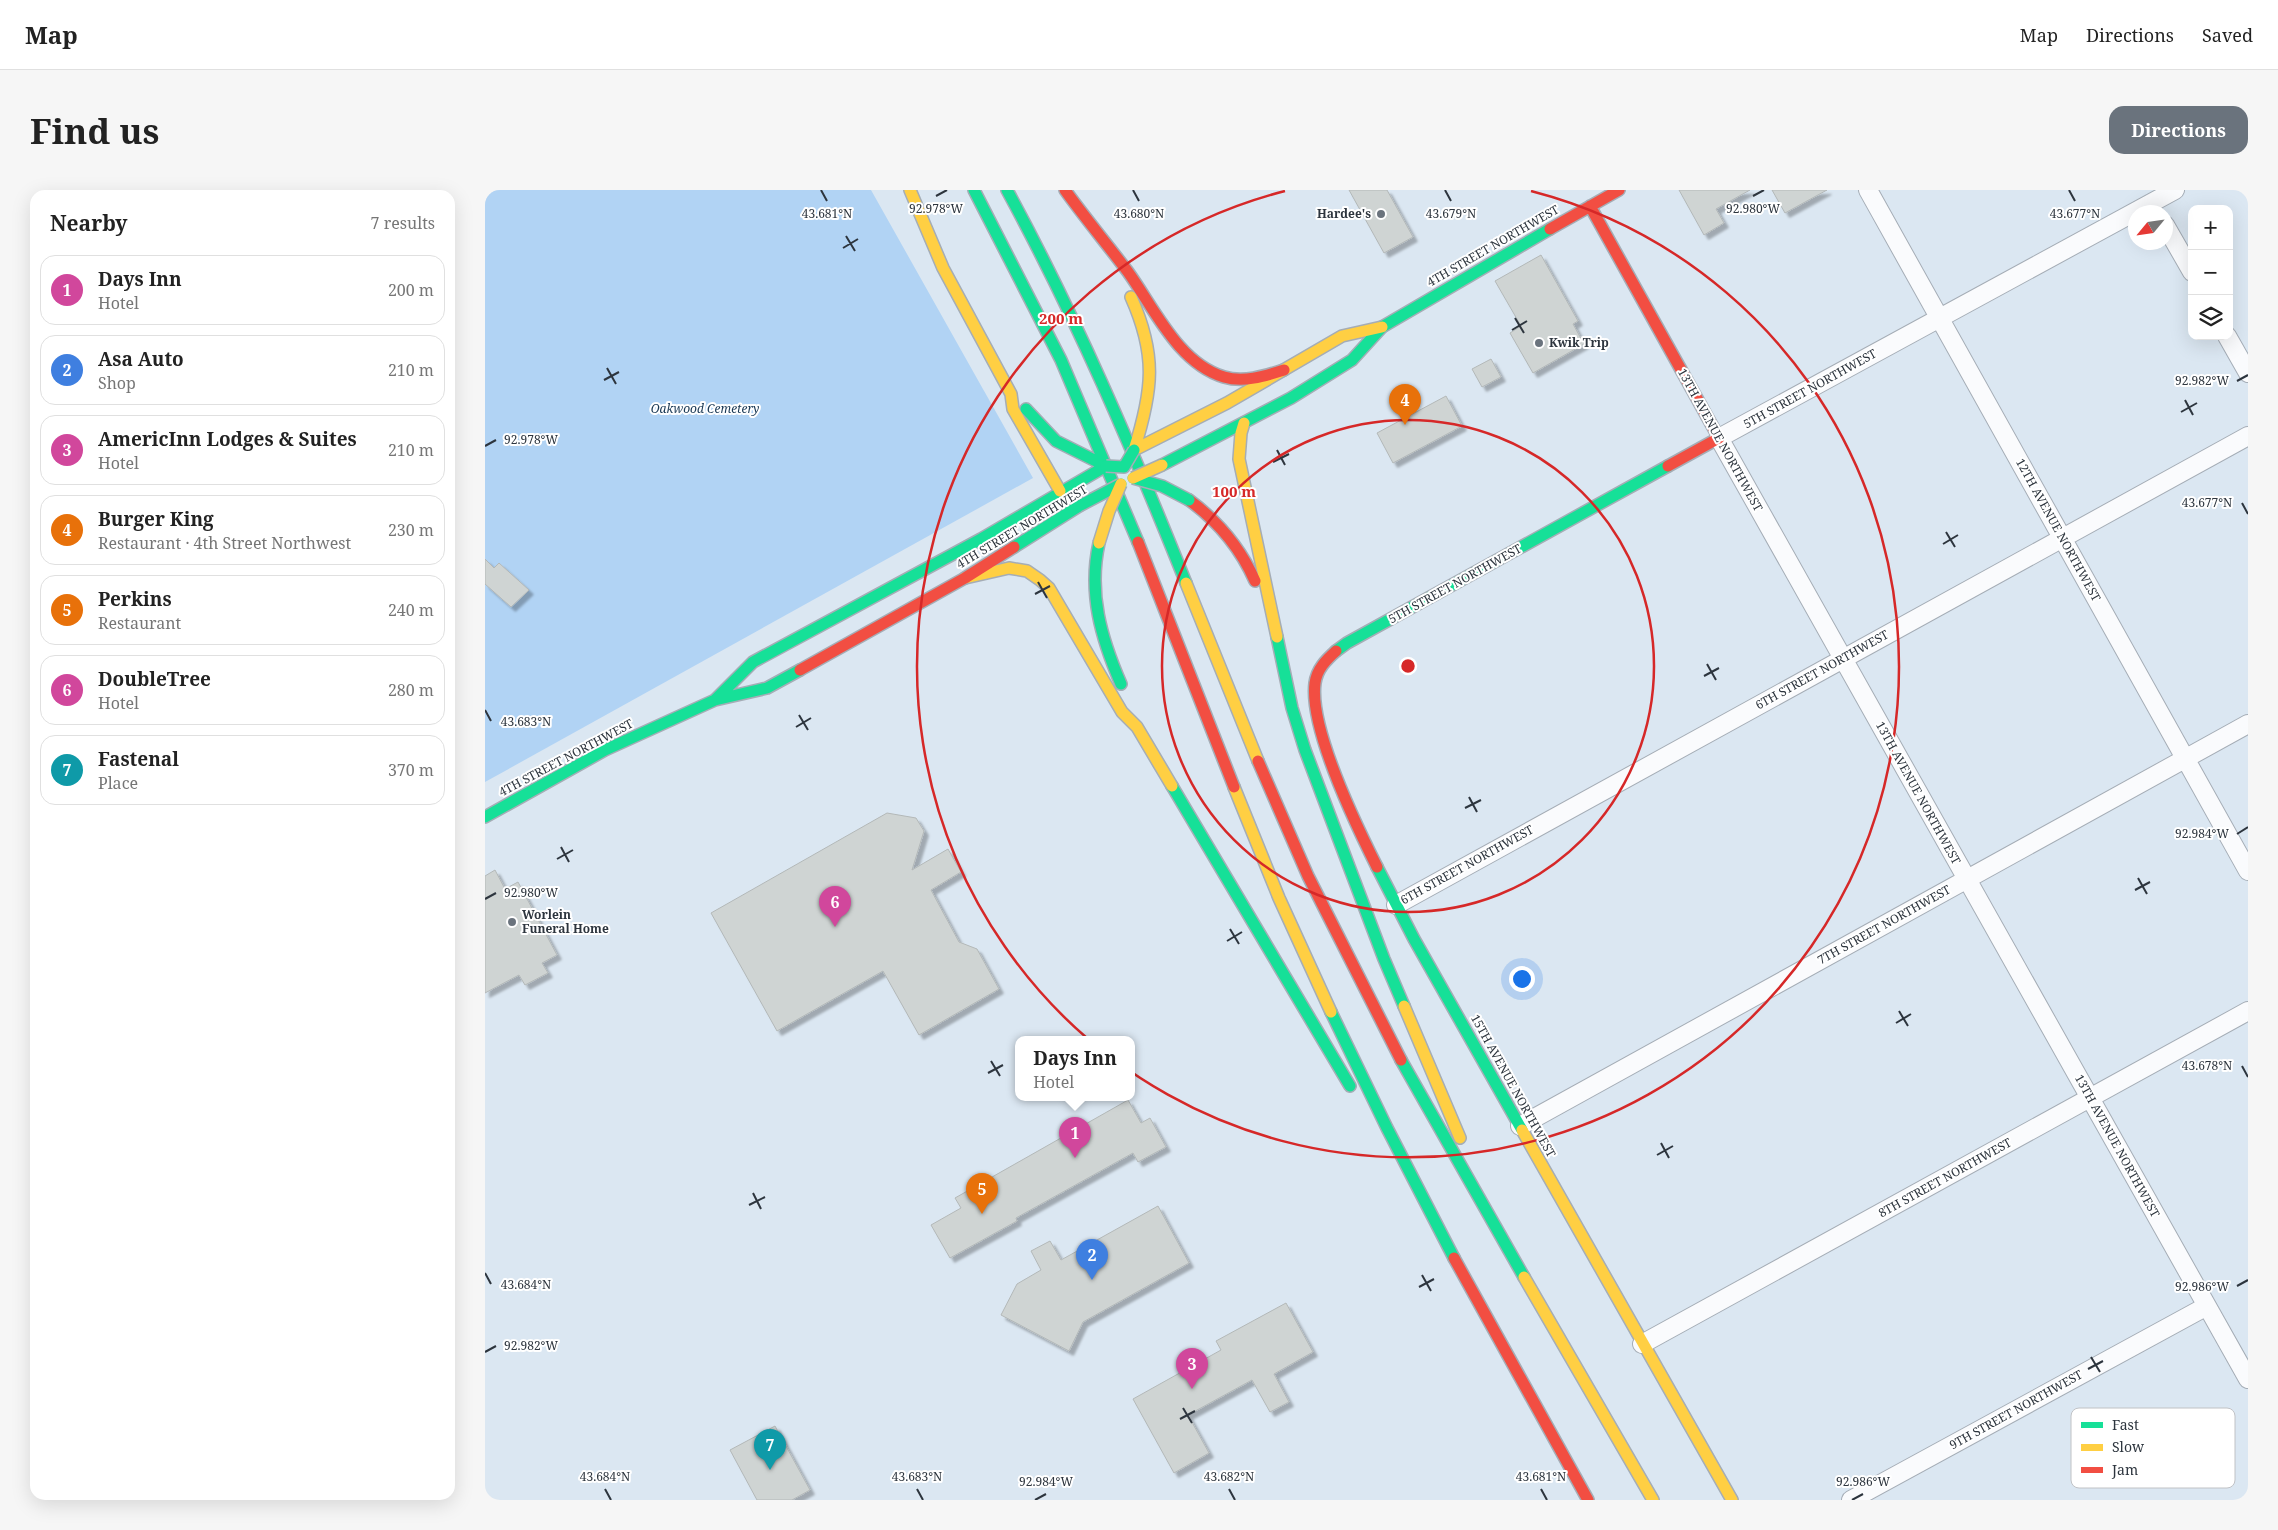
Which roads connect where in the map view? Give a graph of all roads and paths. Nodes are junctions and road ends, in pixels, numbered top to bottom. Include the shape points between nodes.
1 (910, 190) edge
2 (975, 190) edge
3 (1007, 190) edge
4 (1065, 190) edge
5 (1619, 190) edge
6 (1867, 190) edge
7 (2175, 190) edge
8 (2153, 202) edge
9 (1590, 206) junction
10 (2173, 239) edge
11 (1107, 248) junction
12 (2188, 265) edge
13 (1939, 318) junction
14 (1382, 327) junction
15 (2229, 340) edge
16 (1284, 370) junction
17 (2248, 373) edge
18 (1011, 394) junction
19 (1244, 423) junction
20 (2248, 436) edge
21 (1719, 438) junction
22 (1155, 439) junction
23 (1134, 450) junction
24 (1106, 466) junction
25 (1088, 475) junction
26 (1126, 475) junction
27 (1060, 491) junction
28 (2061, 538) junction
29 (965, 578) junction
30 (1281, 657) junction
31 (1842, 660) junction
32 (1319, 668) joint
33 (715, 700) junction
34 (2248, 724) edge
35 (1137, 727) junction
36 (2185, 759) junction
37 (485, 817) edge
38 (2248, 871) edge
39 (1966, 879) junction
40 (1396, 905) junction
41 (2248, 1011) edge
42 (2090, 1098) junction
43 (1357, 1099) dead end
44 (1367, 1114) dead end
45 (1520, 1126) junction
46 (1441, 1237) junction
47 (1510, 1252) junction
48 (2207, 1306) junction
49 (1642, 1344) junction
50 (2248, 1379) edge
51 (1588, 1500) edge
52 (1653, 1500) edge
53 (1732, 1500) edge
54 (1851, 1500) edge

1 - 18 main road via 943,268
2 - 46 main road via 1073,386 1281,901
3 - 47 main road via 1062,296 1119,420 1259,764 1314,888 1397,1055
4 - 11 main road
5 - 9 main road, 4TH STREET NORTHWEST
6 - 13 street, 12TH AVENUE NORTHWEST
7 - 8 street, 5TH STREET NORTHWEST
8 - 13 street, 5TH STREET NORTHWEST
9 - 14 main road, 4TH STREET NORTHWEST
9 - 21 main road, 13TH AVENUE NORTHWEST
10 - 12 street
11 - 16 main road via 1163,323 1203,366 1219,376 1247,381
11 - 23 main road via 1145,329 1151,373 1149,399
13 - 21 street, 5TH STREET NORTHWEST
13 - 28 street, 12TH AVENUE NORTHWEST
14 - 16 main road, 4TH STREET NORTHWEST via 1342,336
14 - 19 main road, 4TH STREET NORTHWEST via 1352,360
15 - 17 street
16 - 22 main road, 4TH STREET NORTHWEST
18 - 24 main road via 1056,441
18 - 27 main road via 1013,409
19 - 26 main road, 4TH STREET NORTHWEST, bridge via 1161,465
19 - 30 main road via 1239,459
20 - 28 street, 6TH STREET NORTHWEST
21 - 31 street, 13TH AVENUE NORTHWEST
21 - 32 main road, 5TH STREET NORTHWEST via 1347,643
22 - 23 main road, 4TH STREET NORTHWEST
22 - 26 main road
23 - 24 main road, 4TH STREET NORTHWEST, bridge
23 - 26 main road, bridge
24 - 25 main road, 4TH STREET NORTHWEST
24 - 26 main road, bridge
25 - 26 main road
25 - 27 main road, 4TH STREET NORTHWEST
26 - 29 main road, 4TH STREET NORTHWEST, bridge via 1096,498
26 - 30 main road, bridge via 1162,486 1189,500 1224,529 1240,551 1256,584 1268,639
26 - 35 main road, bridge via 1109,511 1094,570 1097,611
27 - 33 main road, 4TH STREET NORTHWEST via 981,539 753,662
28 - 31 street, 6TH STREET NORTHWEST
28 - 36 street, 12TH AVENUE NORTHWEST
29 - 33 main road, 4TH STREET NORTHWEST via 767,688
29 - 35 main road via 1023,569 1037,577 1049,588 1122,712
30 - 47 main road via 1292,708 1319,790 1384,958
31 - 39 street, 13TH AVENUE NORTHWEST
31 - 40 street, 6TH STREET NORTHWEST
32 - 40 main road, 15TH AVENUE NORTHWEST via 1315,683 1321,730 1353,815
33 - 37 main road, 4TH STREET NORTHWEST via 605,750
34 - 36 street, 7TH STREET NORTHWEST
35 - 43 main road
36 - 38 street, 12TH AVENUE NORTHWEST
36 - 39 street, 7TH STREET NORTHWEST
39 - 42 street, 13TH AVENUE NORTHWEST
39 - 45 street, 7TH STREET NORTHWEST
40 - 45 main road, 15TH AVENUE NORTHWEST
41 - 42 street, 8TH STREET NORTHWEST
42 - 48 street, 13TH AVENUE NORTHWEST
42 - 49 street, 8TH STREET NORTHWEST
44 - 46 main road
45 - 49 main road, 15TH AVENUE NORTHWEST
46 - 51 main road
47 - 52 main road
48 - 50 street, 13TH AVENUE NORTHWEST
48 - 54 street, 9TH STREET NORTHWEST
49 - 53 main road, 15TH AVENUE NORTHWEST

